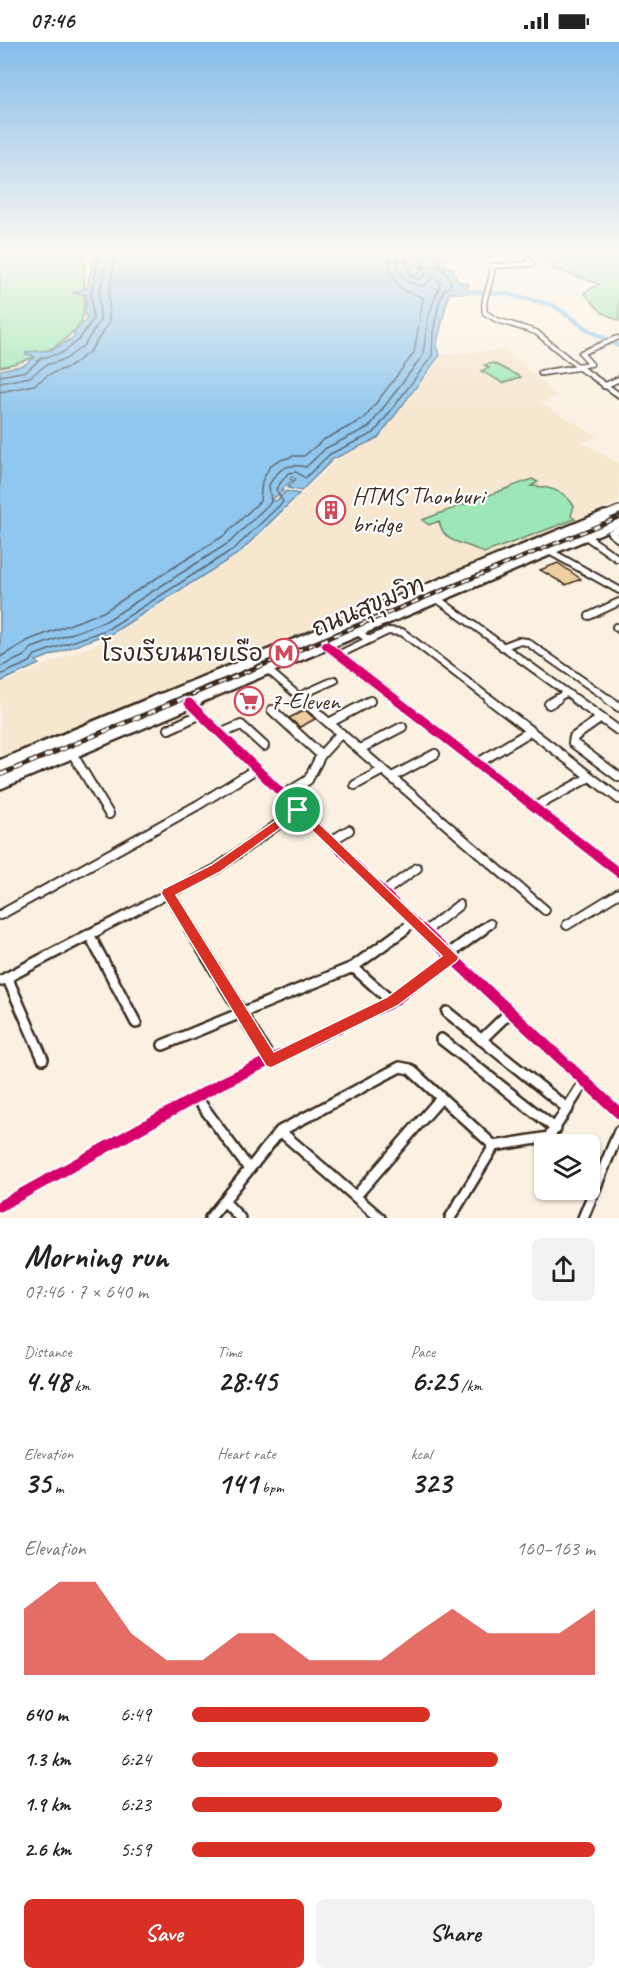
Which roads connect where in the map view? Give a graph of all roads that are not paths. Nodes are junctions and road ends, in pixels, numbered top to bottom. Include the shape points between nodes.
1 (484, 309) edge
2 (616, 339) dead end
3 (577, 367) junction
4 (541, 373) dead end
5 (619, 379) edge
6 (604, 386) junction
7 (619, 395) edge
8 (619, 510) edge
9 (618, 524) edge
10 (584, 535) junction
11 (619, 539) edge
12 (548, 551) junction
13 (617, 558) dead end
14 (619, 590) edge
15 (436, 598) junction
16 (402, 601) junction
17 (619, 602) edge
18 (381, 609) junction
19 (408, 610) junction
20 (398, 615) junction
21 (589, 616) dead end
22 (358, 632) junction
23 (369, 640) junction
24 (326, 645) junction
25 (502, 647) junction
26 (340, 654) junction
27 (268, 669) junction
28 (335, 680) dead end
29 (566, 693) junction
30 (298, 696) junction
31 (370, 701) dead end
32 (189, 703) junction
33 (549, 704) dead end
34 (619, 707) edge
35 (272, 710) dead end
36 (201, 714) junction
37 (601, 718) junction
38 (329, 723) junction
39 (402, 727) dead end
40 (169, 729) dead end
41 (531, 731) junction
42 (619, 731) edge
43 (341, 733) junction
44 (220, 734) junction
45 (264, 746) dead end
46 (360, 749) junction
47 (72, 753) junction
48 (435, 754) dead end
49 (321, 755) junction
50 (478, 763) junction
51 (0, 766) edge
52 (256, 769) junction
53 (383, 770) junction
54 (392, 777) junction
55 (590, 777) junction
56 (619, 777) edge
57 (0, 783) edge
58 (355, 786) dead end
59 (282, 796) junction
60 (619, 799) edge
61 (535, 807) junction
62 (298, 810) junction
63 (109, 814) dead end
64 (349, 830) dead end
65 (331, 841) junction
66 (417, 868) dead end
67 (619, 873) edge
68 (384, 892) junction
69 (168, 893) junction
70 (619, 893) edge
71 (459, 905) dead end
72 (545, 910) dead end
73 (0, 915) edge
74 (414, 922) junction
75 (490, 924) dead end
76 (567, 925) dead end
77 (425, 932) junction
78 (89, 934) junction
79 (451, 955) junction
80 (353, 967) junction
81 (4, 979) edge
82 (392, 1002) junction
83 (447, 1012) dead end
84 (510, 1012) junction
85 (243, 1013) junction
86 (136, 1023) dead end
87 (441, 1039) dead end
88 (481, 1040) junction
89 (163, 1045) dead end
90 (43, 1059) dead end
91 (271, 1061) junction
92 (584, 1082) junction
93 (196, 1097) junction
94 (441, 1098) junction
95 (568, 1109) junction
96 (619, 1113) edge
97 (556, 1129) junction
98 (279, 1131) junction
99 (619, 1131) edge
100 (494, 1146) junction
101 (249, 1169) junction
102 (356, 1196) junction
103 (224, 1201) junction
104 (0, 1206) edge
105 (210, 1218) edge
106 (240, 1218) edge
107 (380, 1218) edge
108 (450, 1218) edge
109 (583, 1218) edge

1 - 3 street via 497,320 536,332
2 - 3 street via 581,354 591,364
3 - 4 street
3 - 6 street
5 - 6 street
6 - 7 street
8 - 16 highway, ถนนสุขุมวิท
9 - 10 highway, ถนนสุขุมวิท
9 - 11 street via 611,533
10 - 12 highway, ถนนสุขุมวิท
10 - 13 street
12 - 14 street
12 - 15 highway, ถนนสุขุมวิท
15 - 19 highway, ถนนสุขุมวิท
15 - 25 street
16 - 18 highway, ถนนสุขุมวิท
16 - 19 highway
17 - 21 street
18 - 20 highway
18 - 51 highway, ถนนสุขุมวิท
19 - 20 highway, ถนนสุขุมวิท
20 - 22 highway, ถนนสุขุมวิท
22 - 23 street
22 - 24 highway, ถนนสุขุมวิท
23 - 26 street
23 - 41 street via 388,631 402,632
24 - 26 street
24 - 27 highway, ถนนสุขุมวิท
25 - 29 street
25 - 34 street via 527,642
26 - 50 street
27 - 30 street
27 - 32 highway, ถนนสุขุมวิท
28 - 30 street
29 - 33 street
29 - 37 street
30 - 38 street
31 - 38 street
32 - 36 street
32 - 47 highway, ถนนสุขุมวิท
35 - 49 street
36 - 40 street
36 - 44 street
37 - 42 street
37 - 56 street via 574,737 573,743
38 - 43 street
39 - 46 street
41 - 50 street
41 - 55 street
43 - 46 street
43 - 49 street
44 - 45 street via 241,725
44 - 52 street
46 - 53 street
47 - 57 highway, ถนนสุขุมวิท
47 - 63 street
48 - 54 street
49 - 59 street via 308,780
50 - 61 street
52 - 59 street
52 - 73 street
53 - 54 street
53 - 58 street
54 - 72 street
55 - 60 street
55 - 61 street
59 - 62 street
61 - 67 street
62 - 65 street
62 - 69 street via 216,868
64 - 65 street
65 - 68 street
66 - 68 street
68 - 74 street
69 - 78 street
69 - 85 street
70 - 76 street
71 - 77 street
74 - 77 street
74 - 80 street
75 - 79 street
77 - 79 street
78 - 81 street
78 - 86 street
79 - 82 street
79 - 84 street
80 - 82 street
80 - 85 street
81 - 90 street
82 - 91 street
83 - 88 street
84 - 88 street
84 - 92 street
85 - 89 street
85 - 91 street
87 - 97 street
88 - 95 street
91 - 93 street
92 - 95 street
92 - 96 street
93 - 101 street
93 - 104 street
94 - 98 street via 410,1069 400,1067
94 - 100 street
94 - 102 street
95 - 97 street
97 - 100 street via 544,1138
98 - 101 street
98 - 102 street
99 - 109 street
100 - 108 street
101 - 103 street
102 - 107 street
103 - 105 street
103 - 106 street

